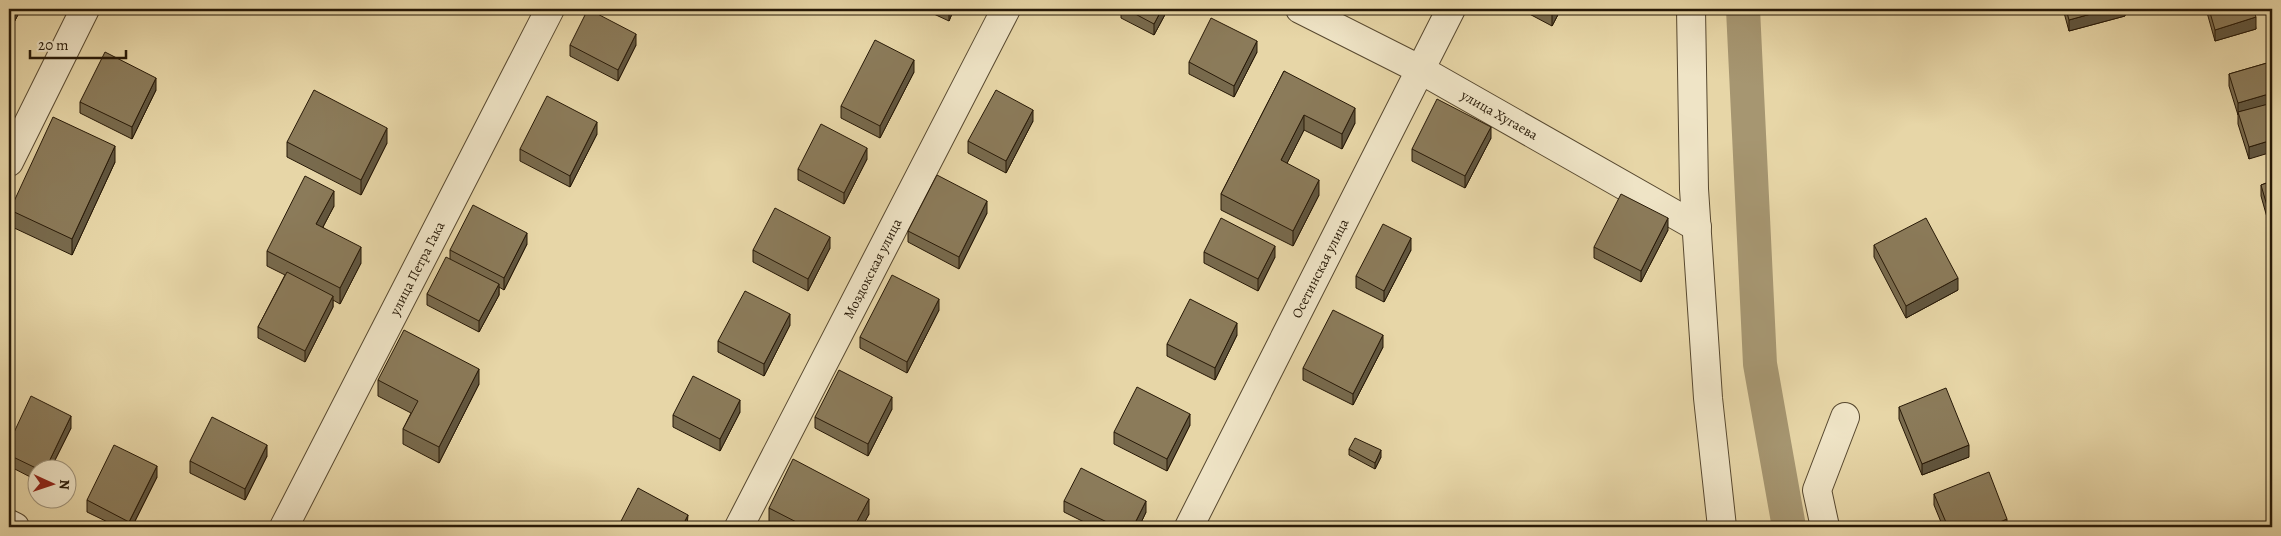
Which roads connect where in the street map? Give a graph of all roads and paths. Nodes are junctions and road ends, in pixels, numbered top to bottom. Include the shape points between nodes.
1 (85, 9) edge
2 (550, 9) edge
3 (1006, 9) edge
4 (1300, 9) edge
5 (1451, 9) edge
6 (1691, 9) edge
7 (1421, 70) junction
8 (9, 162) edge
9 (1697, 227) junction
10 (1845, 416) dead end
11 (9, 524) edge
12 (16, 527) edge
13 (284, 527) edge
14 (739, 527) edge
15 (1189, 527) edge
16 (1722, 527) edge
17 (1825, 527) edge

1 - 8 street
2 - 13 street, улица Петра Гака
3 - 14 street, Моздокская улица
4 - 7 street, улица Хугаева
5 - 7 street, Осетинская улица
6 - 9 street
7 - 9 street, улица Хугаева
7 - 15 street, Осетинская улица
9 - 16 street via 1708,398
10 - 17 street via 1817,490
11 - 12 street

